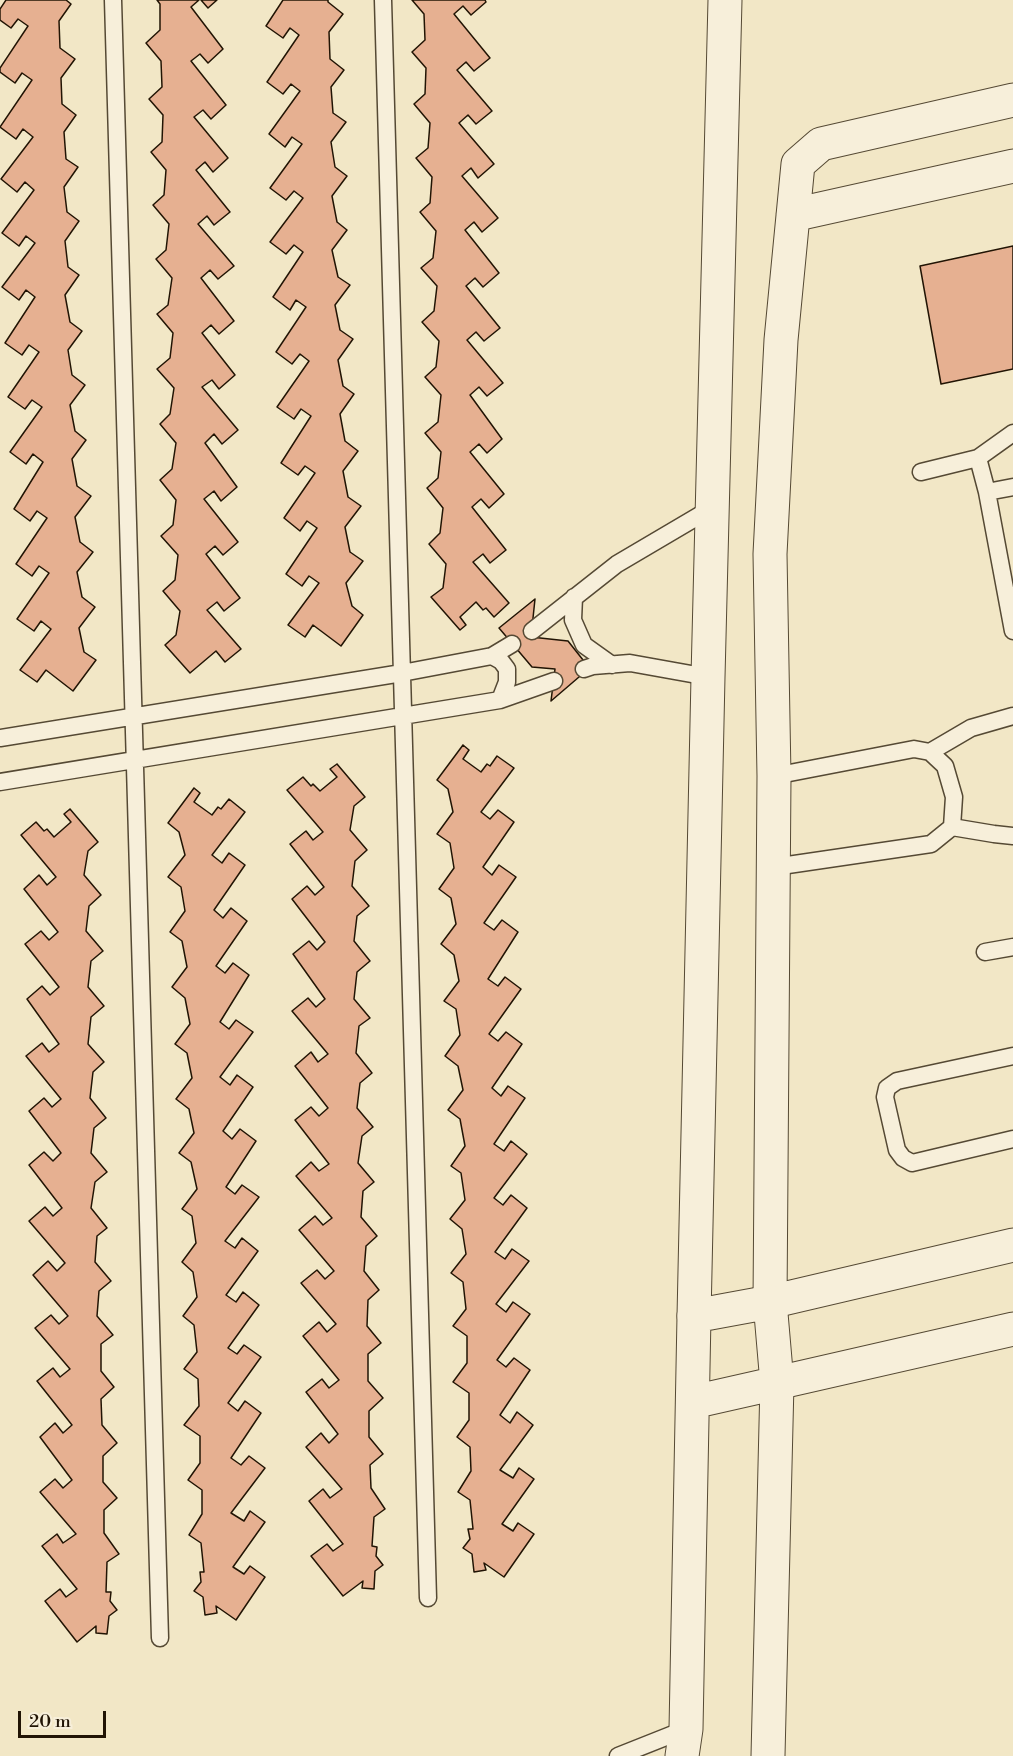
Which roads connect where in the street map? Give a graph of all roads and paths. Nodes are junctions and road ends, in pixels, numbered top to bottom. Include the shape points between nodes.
1 (113, 0) edge
2 (383, 0) edge
3 (725, 0) edge
4 (1013, 100) edge
5 (1013, 166) edge
6 (793, 215) junction
7 (1013, 432) edge
8 (978, 458) junction
9 (921, 472) dead end
10 (1013, 487) edge
11 (987, 492) junction
12 (712, 508) junction
13 (574, 597) junction
14 (1012, 622) edge
15 (532, 631) dead end
16 (512, 644) dead end
17 (492, 656) junction
18 (612, 665) junction
19 (584, 669) dead end
20 (402, 673) junction
21 (708, 677) junction
22 (554, 681) dead end
23 (500, 700) junction
24 (403, 716) junction
25 (1013, 716) edge
26 (134, 717) junction
27 (0, 738) edge
28 (930, 752) junction
29 (135, 760) junction
30 (774, 776) junction
31 (0, 782) edge
32 (952, 827) junction
33 (1013, 836) edge
34 (774, 867) junction
35 (1013, 946) edge
36 (986, 952) dead end
37 (1013, 1056) edge
38 (1013, 1139) edge
39 (1013, 1245) edge
40 (770, 1302) junction
41 (694, 1316) junction
42 (1013, 1329) edge
43 (777, 1383) junction
44 (693, 1402) junction
45 (428, 1598) dead end
46 (159, 1638) dead end
47 (684, 1743) edge
48 (618, 1756) edge
49 (768, 1756) edge

1 - 26 lane
2 - 20 lane
3 - 12 street
4 - 6 street via 821,144 798,164
5 - 6 street
6 - 30 street via 781,340 770,554
7 - 8 lane
8 - 9 lane
8 - 11 lane
10 - 11 lane
11 - 14 lane
12 - 13 lane via 617,564
12 - 21 street
13 - 15 lane
13 - 18 lane via 573,620 584,645
16 - 17 lane
17 - 20 lane
17 - 23 lane via 507,669
18 - 19 lane
18 - 21 lane via 630,663
20 - 24 lane
20 - 26 lane
21 - 41 street
22 - 23 lane
23 - 24 lane
24 - 29 lane
24 - 45 lane
25 - 28 lane via 971,728
26 - 27 lane
26 - 29 lane
28 - 30 lane via 914,749
28 - 32 lane via 945,766 954,797
29 - 31 lane
29 - 46 lane
30 - 34 street
32 - 33 lane
32 - 34 lane via 931,844
34 - 40 street
35 - 36 lane
37 - 38 lane via 897,1082 887,1088 885,1097 897,1150 912,1163
39 - 40 street
40 - 41 street
40 - 43 street
41 - 44 street
42 - 43 street
43 - 44 street
43 - 49 street
44 - 47 street
47 - 48 lane

